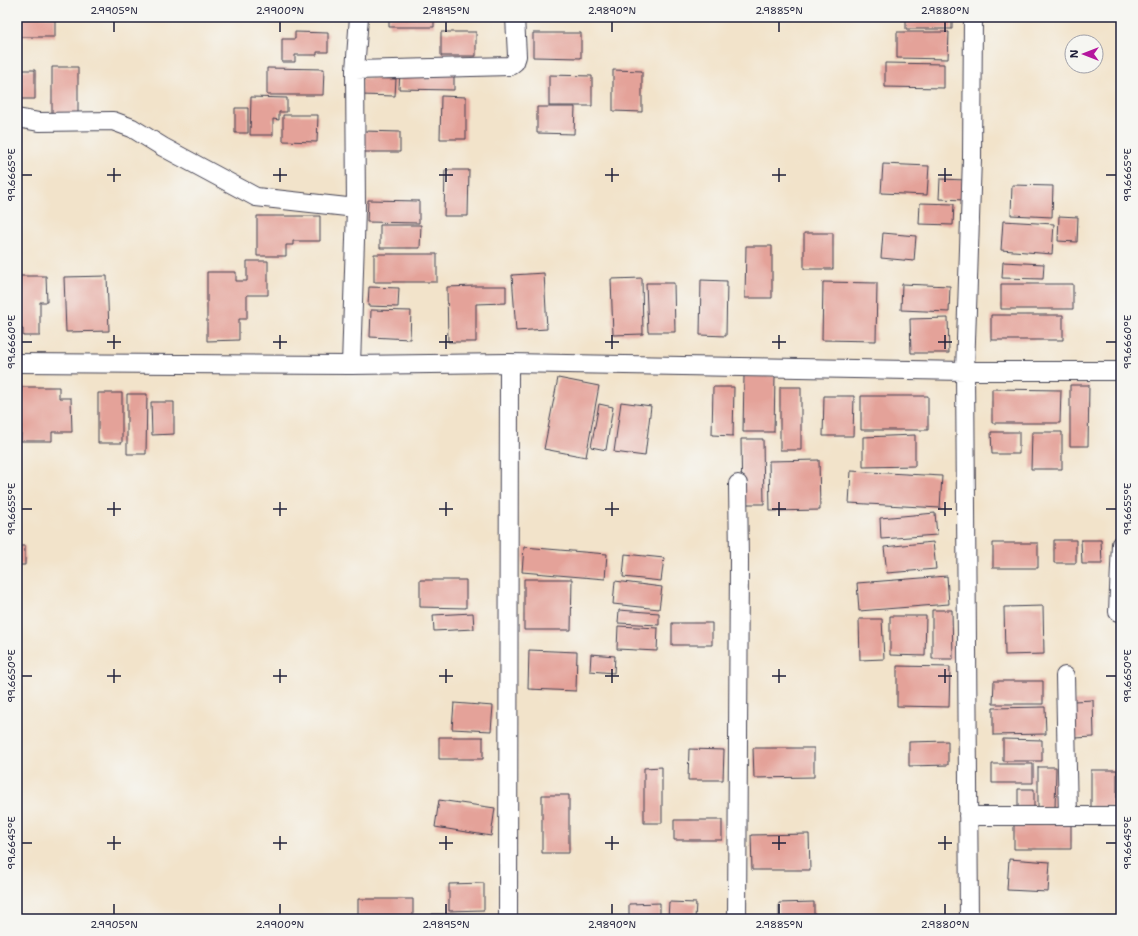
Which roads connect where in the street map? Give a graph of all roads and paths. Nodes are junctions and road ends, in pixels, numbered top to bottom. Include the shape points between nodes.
1 (359, 17) edge
2 (515, 17) edge
3 (973, 17) edge
4 (355, 70) junction
5 (17, 118) edge
6 (356, 208) junction
7 (17, 363) edge
8 (509, 363) junction
9 (351, 364) junction
10 (965, 371) junction
11 (1121, 371) edge
12 (738, 484) dead end
13 (1121, 544) edge
14 (1118, 612) dead end
15 (1065, 676) dead end
16 (968, 816) junction
17 (1068, 816) junction
18 (1121, 816) edge
19 (508, 919) edge
20 (737, 919) edge
21 (969, 919) edge

1 - 4 street
2 - 4 street via 517,56 510,66
3 - 10 street via 972,158
4 - 6 street
5 - 6 street via 39,122 113,122 132,128 256,197
6 - 9 street
7 - 9 street
8 - 9 street
8 - 10 street
8 - 19 street
10 - 11 street
10 - 16 street
12 - 20 street
13 - 14 street
15 - 17 street
16 - 17 street
16 - 21 street
17 - 18 street

